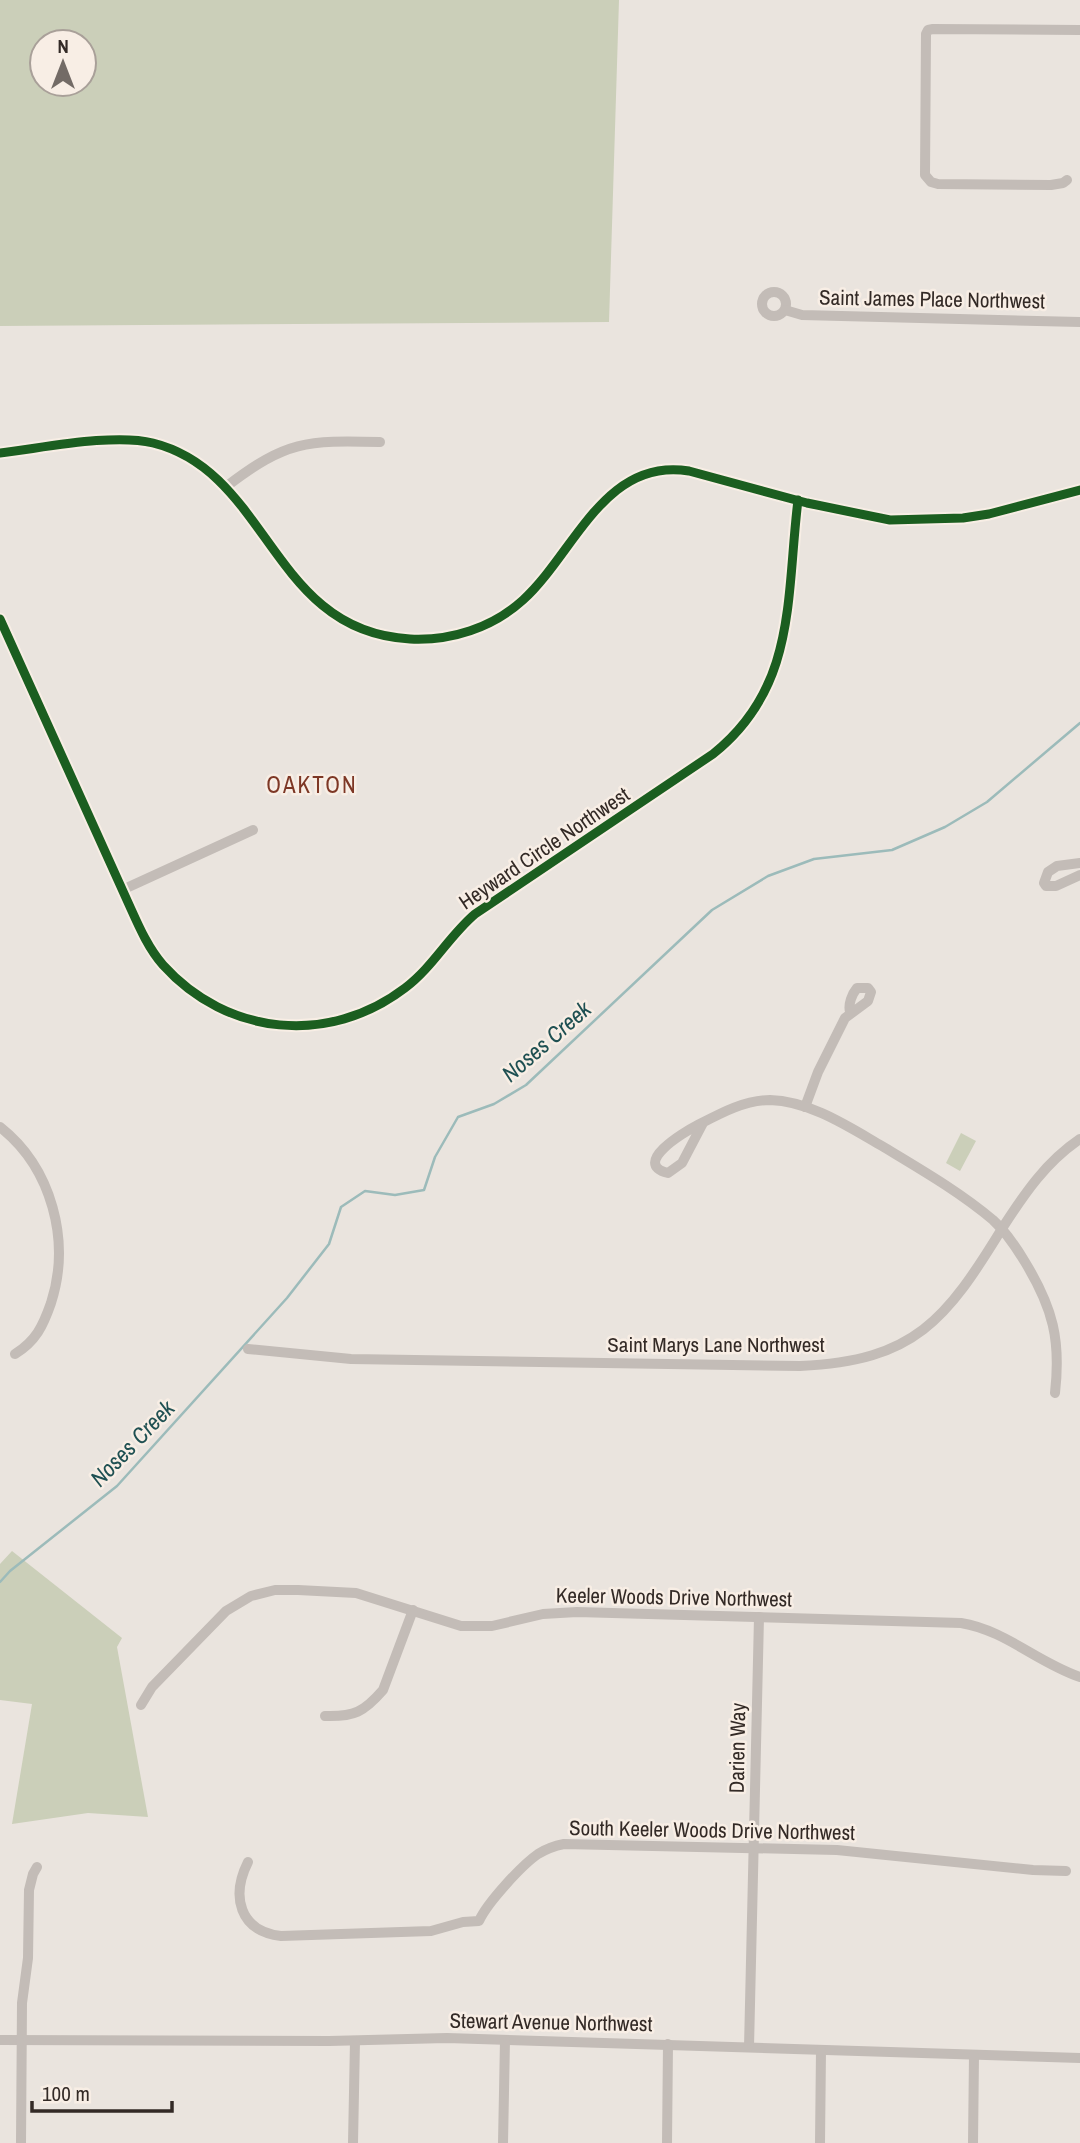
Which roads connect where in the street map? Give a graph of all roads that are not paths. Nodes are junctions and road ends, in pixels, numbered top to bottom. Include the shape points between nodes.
1 (1080, 30) edge
2 (1067, 180) dead end
3 (785, 310) dead end
4 (1080, 322) edge
5 (380, 442) dead end
6 (0, 453) edge
7 (227, 486) junction
8 (1080, 490) edge
9 (798, 500) junction
10 (0, 619) edge
11 (253, 830) dead end
12 (1080, 863) edge
13 (1080, 875) edge
14 (122, 890) junction
15 (850, 1012) dead end
16 (805, 1107) junction
17 (702, 1123) junction
18 (0, 1127) edge
19 (1080, 1139) edge
20 (1002, 1229) junction
21 (295, 1340) dead end
22 (248, 1349) dead end
23 (15, 1354) dead end
24 (294, 1354) junction
25 (1055, 1393) dead end
26 (413, 1610) junction
27 (759, 1617) junction
28 (1080, 1677) edge
29 (141, 1705) dead end
30 (325, 1716) dead end
31 (754, 1847) junction
32 (247, 1862) dead end
33 (37, 1867) dead end
34 (1066, 1871) dead end
35 (505, 2039) junction
36 (0, 2040) edge
37 (21, 2040) junction
38 (355, 2041) junction
39 (668, 2044) junction
40 (749, 2048) junction
41 (821, 2050) junction
42 (974, 2055) junction
43 (1080, 2058) edge
44 (21, 2143) edge
45 (353, 2143) edge
46 (503, 2143) edge
47 (667, 2143) edge
48 (820, 2143) edge
49 (973, 2143) edge

1 - 2 street via 933,29 926,34 928,180 939,184 1058,185
3 - 4 street, Saint James Place Northwest via 802,315
5 - 7 street via 315,442 288,448 262,460
6 - 7 street via 143,441 184,455
7 - 9 street via 293,577 317,602 370,631 425,639 468,632 511,610 535,588 610,496 627,481 648,472 689,471
8 - 9 street via 989,514 937,520 871,518
9 - 14 street, Heyward Circle Northwest via 781,649 772,679 751,716 713,754 475,914 423,972 389,999 347,1019 312,1025 237,1017 211,1005 163,964 145,939
10 - 14 street, Heyward Circle Northwest
11 - 14 street
12 - 13 street via 1057,866 1048,872 1044,883 1056,887
15 - 16 street
16 - 17 street via 755,1101
16 - 20 street via 904,1160
17 - 17 street via 660,1152 656,1159 660,1171 668,1173 682,1163
18 - 23 street via 39,1173 60,1241 58,1277 41,1330
19 - 20 street, Saint Marys Lane Northwest via 1045,1167
20 - 24 street, Saint Marys Lane Northwest via 960,1292 929,1326 892,1349 845,1363 363,1360
20 - 25 street via 1031,1272 1050,1312 1058,1355
21 - 24 street
22 - 24 street, Saint Marys Lane Northwest
26 - 27 street, Keeler Woods Drive Northwest via 477,1627 556,1613
26 - 29 street, Keeler Woods Drive Northwest via 356,1593 275,1590 251,1596 226,1611 152,1687
26 - 30 street via 376,1699 355,1714
27 - 28 street, Keeler Woods Drive Northwest via 975,1625
27 - 31 street, Darien Way
31 - 32 street, South Keeler Woods Drive Northwest via 564,1844 532,1858 479,1921 430,1931 281,1936 263,1932 245,1916 238,1889
31 - 34 street, South Keeler Woods Drive Northwest
31 - 40 street, Darien Way
33 - 37 street via 29,1890
35 - 38 street, Stewart Avenue Northwest
35 - 39 street, Stewart Avenue Northwest
35 - 46 street
36 - 37 street, Stewart Avenue Northwest
37 - 38 street, Stewart Avenue Northwest
37 - 44 street
38 - 45 street
39 - 40 street, Stewart Avenue Northwest
39 - 47 street
40 - 41 street, Stewart Avenue Northwest
41 - 42 street, Stewart Avenue Northwest
41 - 48 street
42 - 43 street, Stewart Avenue Northwest
42 - 49 street

